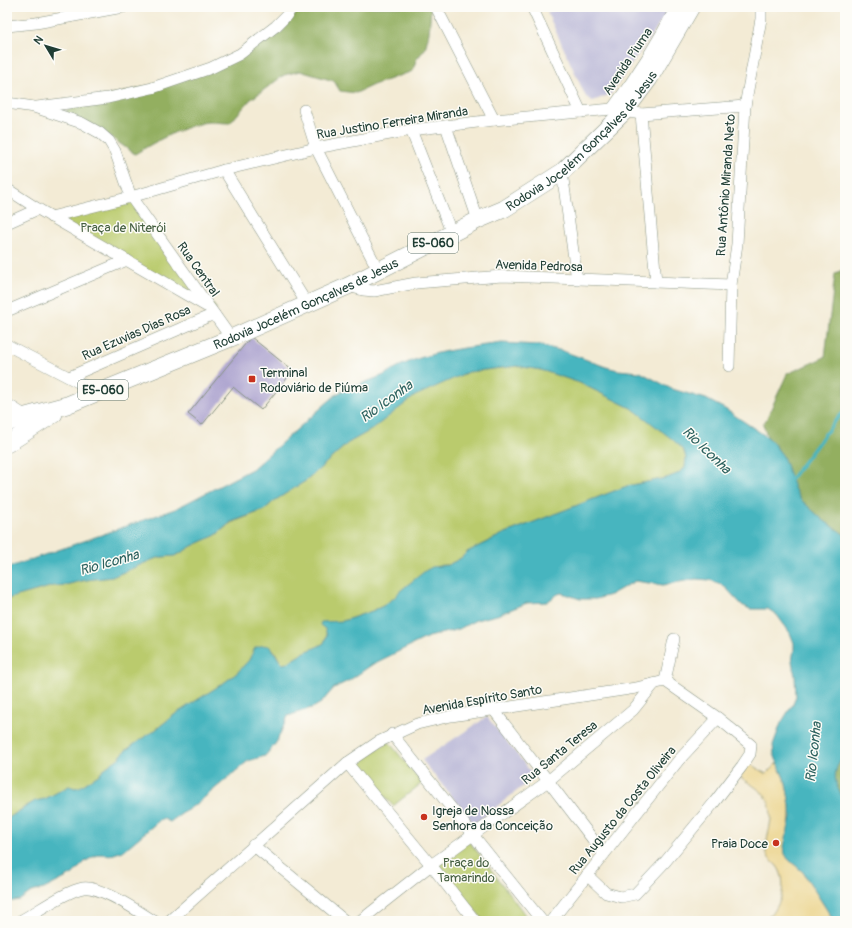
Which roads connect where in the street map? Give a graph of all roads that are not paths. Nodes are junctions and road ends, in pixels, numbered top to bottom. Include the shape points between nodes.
1 (123, 7) edge
2 (292, 7) edge
3 (436, 7) edge
4 (532, 7) edge
5 (676, 7) edge
6 (691, 7) edge
7 (762, 7) edge
8 (7, 26) edge
9 (7, 103) edge
10 (744, 106) junction
11 (34, 107) junction
12 (304, 110) dead end
13 (626, 111) junction
14 (581, 112) junction
15 (494, 120) junction
16 (446, 126) junction
17 (411, 130) junction
18 (316, 148) junction
19 (224, 170) junction
20 (562, 172) junction
21 (7, 189) edge
22 (131, 197) junction
23 (38, 209) junction
24 (51, 216) junction
25 (478, 220) junction
26 (7, 223) edge
27 (452, 234) junction
28 (126, 260) junction
29 (378, 270) junction
30 (577, 280) junction
31 (656, 282) junction
32 (731, 285) junction
33 (348, 286) junction
34 (307, 304) junction
35 (7, 311) edge
36 (212, 311) junction
37 (231, 338) junction
38 (7, 344) edge
39 (729, 366) dead end
40 (69, 377) junction
41 (97, 392) junction
42 (7, 404) edge
43 (67, 405) junction
44 (26, 416) junction
45 (7, 423) edge
46 (7, 444) edge
47 (674, 639) dead end
48 (665, 681) junction
49 (654, 684) junction
50 (493, 709) junction
51 (718, 718) junction
52 (392, 734) junction
53 (347, 763) junction
54 (548, 781) junction
55 (473, 834) junction
56 (253, 845) junction
57 (604, 854) junction
58 (431, 865) junction
59 (588, 875) junction
60 (470, 919) edge
61 (20, 921) edge
62 (154, 921) edge
63 (169, 921) edge
64 (345, 921) edge
65 (360, 921) edge
66 (542, 921) edge
67 (551, 921) edge

1 - 8 street
2 - 11 street via 276,26 240,54 212,68 152,88 108,98
3 - 15 street
4 - 14 street
5 - 13 street, Avenida Piuma via 662,36 627,89
6 - 13 main road, Rodovia Jocelém Gonçalves de Jesus / ES-060 via 649,79
7 - 10 street, Rua Antônio Miranda Neto
9 - 11 street
10 - 13 street, Rua Justino Ferreira Miranda
10 - 32 street, Rua Antônio Miranda Neto via 737,244
11 - 22 street, Rua Central via 82,124 109,141
12 - 18 street
13 - 14 street, Rua Justino Ferreira Miranda
13 - 20 main road, Rodovia Jocelém Gonçalves de Jesus / ES-060
13 - 31 street
14 - 15 street, Rua Justino Ferreira Miranda
15 - 16 street, Rua Justino Ferreira Miranda
16 - 17 street, Rua Justino Ferreira Miranda
16 - 25 street
17 - 18 street, Rua Justino Ferreira Miranda
17 - 27 street
18 - 19 street, Rua Justino Ferreira Miranda
18 - 29 street
19 - 22 street, Rua Justino Ferreira Miranda
19 - 34 street
20 - 25 main road, Rodovia Jocelém Gonçalves de Jesus / ES-060 via 504,209
20 - 30 street
21 - 23 street
22 - 24 street, Rua Justino Ferreira Miranda
22 - 36 street, Rua Central
23 - 24 street
23 - 26 street
24 - 28 street
25 - 27 main road, Rodovia Jocelém Gonçalves de Jesus / ES-060
27 - 29 main road, Rodovia Jocelém Gonçalves de Jesus / ES-060
28 - 35 street
28 - 36 street
29 - 33 main road, Rodovia Jocelém Gonçalves de Jesus / ES-060
30 - 31 street, Avenida Pedrosa
30 - 33 street, Avenida Pedrosa via 502,276 416,283 374,291
31 - 32 street, Avenida Pedrosa
32 - 39 street, Rua Antônio Miranda Neto
33 - 34 main road, Rodovia Jocelém Gonçalves de Jesus / ES-060
34 - 37 main road, Rodovia Jocelém Gonçalves de Jesus / ES-060
36 - 37 street, Rua Central
36 - 40 street, Rua Ezuvias Dias Rosa
37 - 41 main road, Rodovia Jocelém Gonçalves de Jesus / ES-060
38 - 40 street
40 - 41 street
41 - 43 main road, Rodovia Jocelém Gonçalves de Jesus / ES-060
42 - 44 street
43 - 44 main road, Rodovia Jocelém Gonçalves de Jesus / ES-060
43 - 46 main road, Rodovia Jocelém Gonçalves de Jesus / ES-060
44 - 45 main road, Rodovia Jocelém Gonçalves de Jesus / ES-060
47 - 48 street
48 - 49 street, Avenida Espírito Santo
48 - 51 street
49 - 50 street, Avenida Espírito Santo
49 - 54 street, Rua Santa Teresa via 634,710
50 - 52 street, Avenida Espírito Santo via 417,724
50 - 54 street
51 - 57 street, Rua Augusto da Costa Oliveira via 678,761
51 - 59 street via 750,745 750,754 713,804 635,894 621,897 606,893
52 - 53 street, Avenida Espírito Santo
52 - 55 street
53 - 56 street, Avenida Espírito Santo
53 - 58 street
54 - 55 street, Rua Santa Teresa
54 - 57 street
55 - 58 street, Rua Santa Teresa
55 - 66 street
56 - 63 street, Avenida Espírito Santo
56 - 64 street
57 - 59 street, Rua Augusto da Costa Oliveira
58 - 60 street
58 - 65 street, Rua Santa Teresa
59 - 67 street, Rua Augusto da Costa Oliveira
61 - 62 street via 71,892 84,888 107,893

